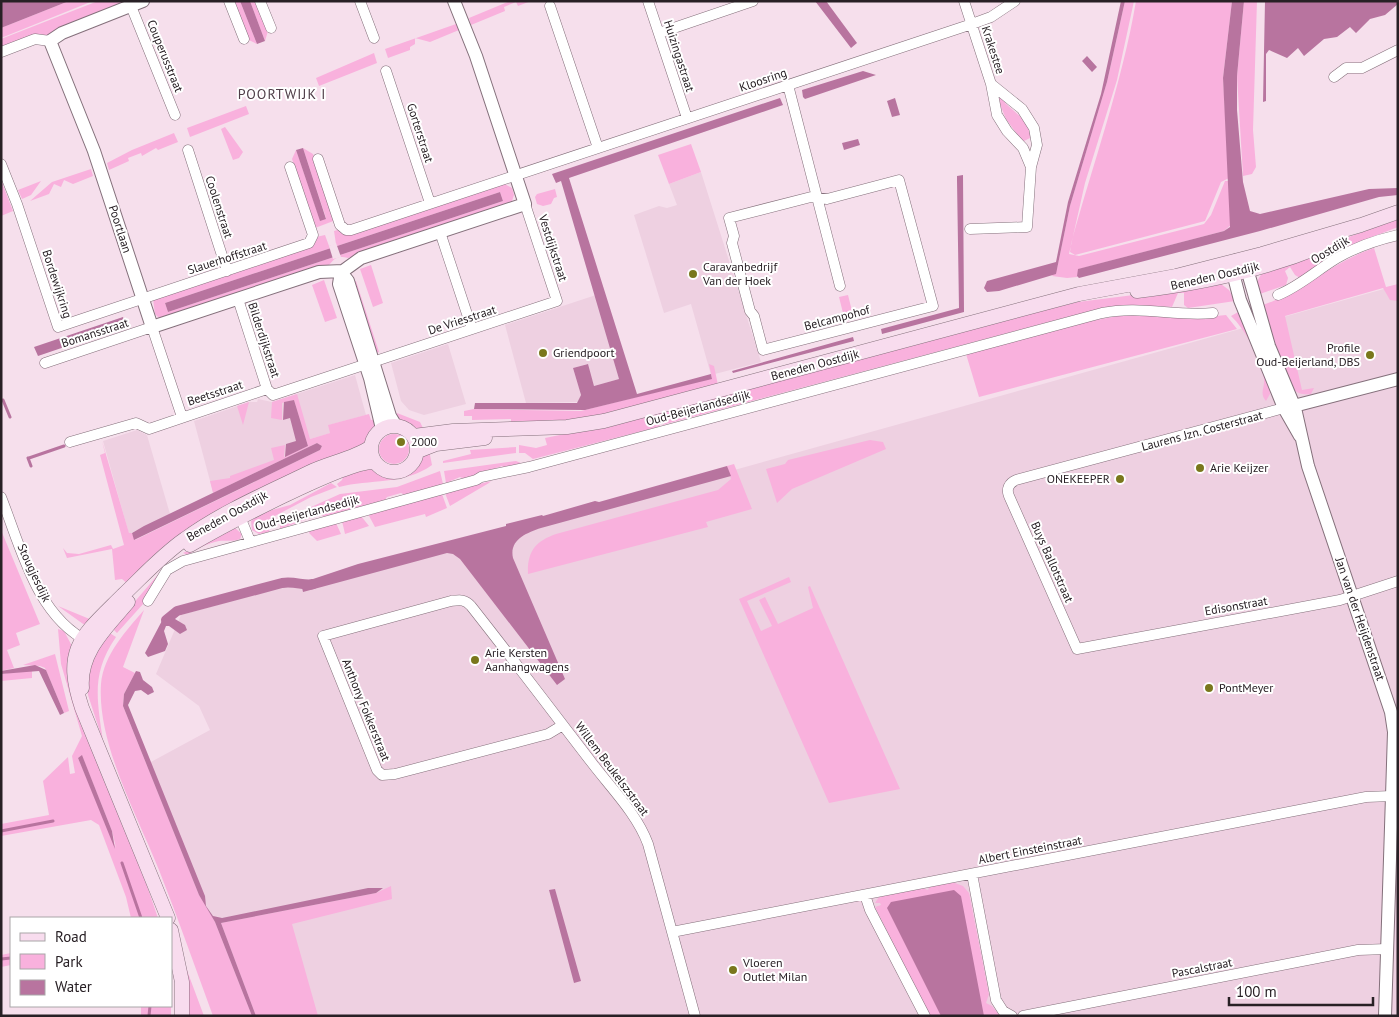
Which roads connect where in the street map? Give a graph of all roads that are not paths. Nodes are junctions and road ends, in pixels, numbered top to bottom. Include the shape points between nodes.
1 (229, 1) edge
2 (260, 1) edge
3 (360, 1) edge
4 (454, 1) edge
5 (648, 1) edge
6 (753, 1) edge
7 (964, 1) edge
8 (1015, 1) edge
9 (137, 4) edge
10 (550, 6) dead end
11 (972, 24) junction
12 (271, 28) dead end
13 (659, 33) junction
14 (374, 38) dead end
15 (244, 39) dead end
16 (50, 42) junction
17 (1398, 50) edge
18 (1, 52) edge
19 (386, 71) dead end
20 (1334, 77) dead end
21 (788, 84) junction
22 (991, 84) junction
23 (175, 115) dead end
24 (687, 118) junction
25 (1036, 138) junction
26 (1021, 146) junction
27 (598, 148) junction
28 (188, 150) dead end
29 (318, 159) dead end
30 (1, 164) edge
31 (290, 167) dead end
32 (1031, 167) junction
33 (515, 175) junction
34 (819, 198) junction
35 (430, 203) junction
36 (525, 204) junction
37 (1398, 212) edge
38 (970, 229) dead end
39 (440, 232) junction
40 (1398, 235) edge
41 (1239, 268) junction
42 (227, 271) junction
43 (341, 272) junction
44 (840, 286) dead end
45 (1278, 295) dead end
46 (142, 299) junction
47 (238, 299) junction
48 (557, 301) joint
49 (1213, 313) dead end
50 (152, 327) junction
51 (472, 329) junction
52 (45, 363) dead end
53 (370, 363) junction
54 (1398, 378) edge
55 (267, 389) junction
56 (1289, 407) junction
57 (182, 417) junction
58 (396, 426) junction
59 (567, 428) junction
60 (382, 429) junction
61 (414, 436) junction
62 (70, 442) dead end
63 (371, 447) junction
64 (418, 451) junction
65 (375, 462) junction
66 (1009, 486) joint
67 (1, 497) edge
68 (239, 514) junction
69 (250, 541) junction
70 (1398, 581) edge
71 (1353, 596) junction
72 (459, 600) joint
73 (148, 601) dead end
74 (88, 641) junction
75 (1077, 648) joint
76 (563, 725) junction
77 (1392, 796) junction
78 (148, 871) junction
79 (972, 874) junction
80 (865, 895) junction
81 (160, 917) edge
82 (168, 917) edge
83 (672, 932) junction
84 (172, 935) edge
85 (1387, 949) junction
86 (172, 985) edge
87 (174, 1016) edge
88 (182, 1016) edge
89 (695, 1016) edge
90 (926, 1016) edge
91 (1012, 1016) edge
92 (1023, 1016) edge
93 (1384, 1016) edge

1 - 15 street
2 - 12 street
3 - 14 street
4 - 33 street via 476,56
5 - 13 street, Huizingastraat
6 - 13 street
7 - 11 street, Krakestee
8 - 11 street, Kloosring
9 - 16 street via 62,33
9 - 23 street, Couperusstraat
10 - 27 street
11 - 21 street, Kloosring
11 - 22 street, Krakestee
13 - 24 street, Huizingastraat
16 - 18 street via 35,39
16 - 46 street, Poortlaan via 94,151
17 - 20 street via 1362,68 1346,68
19 - 35 street, Gorterstraat
21 - 24 street, Kloosring
21 - 34 street
22 - 25 street, Krakestee via 1025,112 1033,124
22 - 26 street, Krakestee via 999,119
24 - 27 street, Kloosring
25 - 26 street
25 - 32 street, Krakestee
26 - 32 street, Krakestee
27 - 33 street, Kloosring
28 - 42 street, Coolenstraat
29 - 35 street via 340,225 346,230
30 - 46 street, Bordewijkring via 58,327
31 - 42 street, Slauerhoffstraat via 313,239 308,244
32 - 38 street, Krakestee via 1027,227
33 - 35 street
33 - 36 street
34 - 34 street, Belcampohof via 828,199 899,180 933,306 763,350 732,243 734,236 729,218 811,197
34 - 44 street
36 - 39 street
36 - 48 street, Vestdijkstraat
37 - 41 main road, Beneden Oostdijk via 1361,225 1317,248
39 - 43 street via 358,259
39 - 51 street
40 - 45 street, Oostdijk via 1348,252
41 - 56 street, Jan van der Heijdenstraat via 1244,310
41 - 59 main road, Beneden Oostdijk via 1099,289 613,419
42 - 46 street, Slauerhoffstraat
43 - 47 street via 319,272
43 - 53 street via 348,281
46 - 50 street, Poortlaan
47 - 50 street
47 - 55 street, Bilderdijkstraat
48 - 51 street, De Vriesstraat
49 - 69 street, Oud-Beijerlandsedijk via 1131,309 1102,313
50 - 52 street, Bomansstraat
50 - 57 street
51 - 53 street, De Vriesstraat
53 - 55 street, Beetsstraat via 273,395
53 - 58 street
53 - 60 street
54 - 56 street, Laurens Jzn. Costerstraat
55 - 57 street, Beetsstraat
56 - 66 street, Laurens Jzn. Costerstraat via 1016,480
56 - 71 street, Jan van der Heijdenstraat
57 - 62 street, Beetsstraat via 149,428 136,423
58 - 60 main road
58 - 61 main road
59 - 61 main road, Beneden Oostdijk via 453,431
59 - 64 main road, Beneden Oostdijk via 548,433 440,443
60 - 63 main road
61 - 64 main road
63 - 65 main road
63 - 68 main road, Beneden Oostdijk via 317,468
64 - 65 main road via 412,464 399,472 387,471
65 - 68 main road, Beneden Oostdijk via 332,474
66 - 75 street, Buys Ballotstraat via 1009,496
67 - 74 street, Stougjesdijk via 42,597 60,619
68 - 69 street, Oud-Beijerlandsedijk
68 - 74 main road, Beneden Oostdijk via 195,532 166,554 105,614
69 - 73 street, Oud-Beijerlandsedijk via 174,565 165,573
70 - 71 street, Edisonstraat
71 - 75 street, Edisonstraat
71 - 77 street, Jan van der Heijdenstraat via 1391,712 1394,732
72 - 76 street, Willem Beukelszstraat via 472,606
72 - 76 street, Anthony Fokkerstraat via 323,636 379,773 396,774 548,734
74 - 78 main road via 74,661 74,680 86,720 100,746
76 - 83 street, Willem Beukelszstraat via 644,834
77 - 79 street, Albert Einsteinstraat via 1366,797
77 - 85 street, Jan van der Heijdenstraat
78 - 81 main road
78 - 82 main road
79 - 80 street, Albert Einsteinstraat
79 - 91 street via 996,1000 1003,1011
80 - 83 street, Albert Einsteinstraat
80 - 90 street
83 - 89 street, Willem Beukelszstraat
84 - 88 main road via 182,982
85 - 92 street, Pascalstraat via 1358,950
85 - 93 street, Jan van der Heijdenstraat
86 - 87 main road

